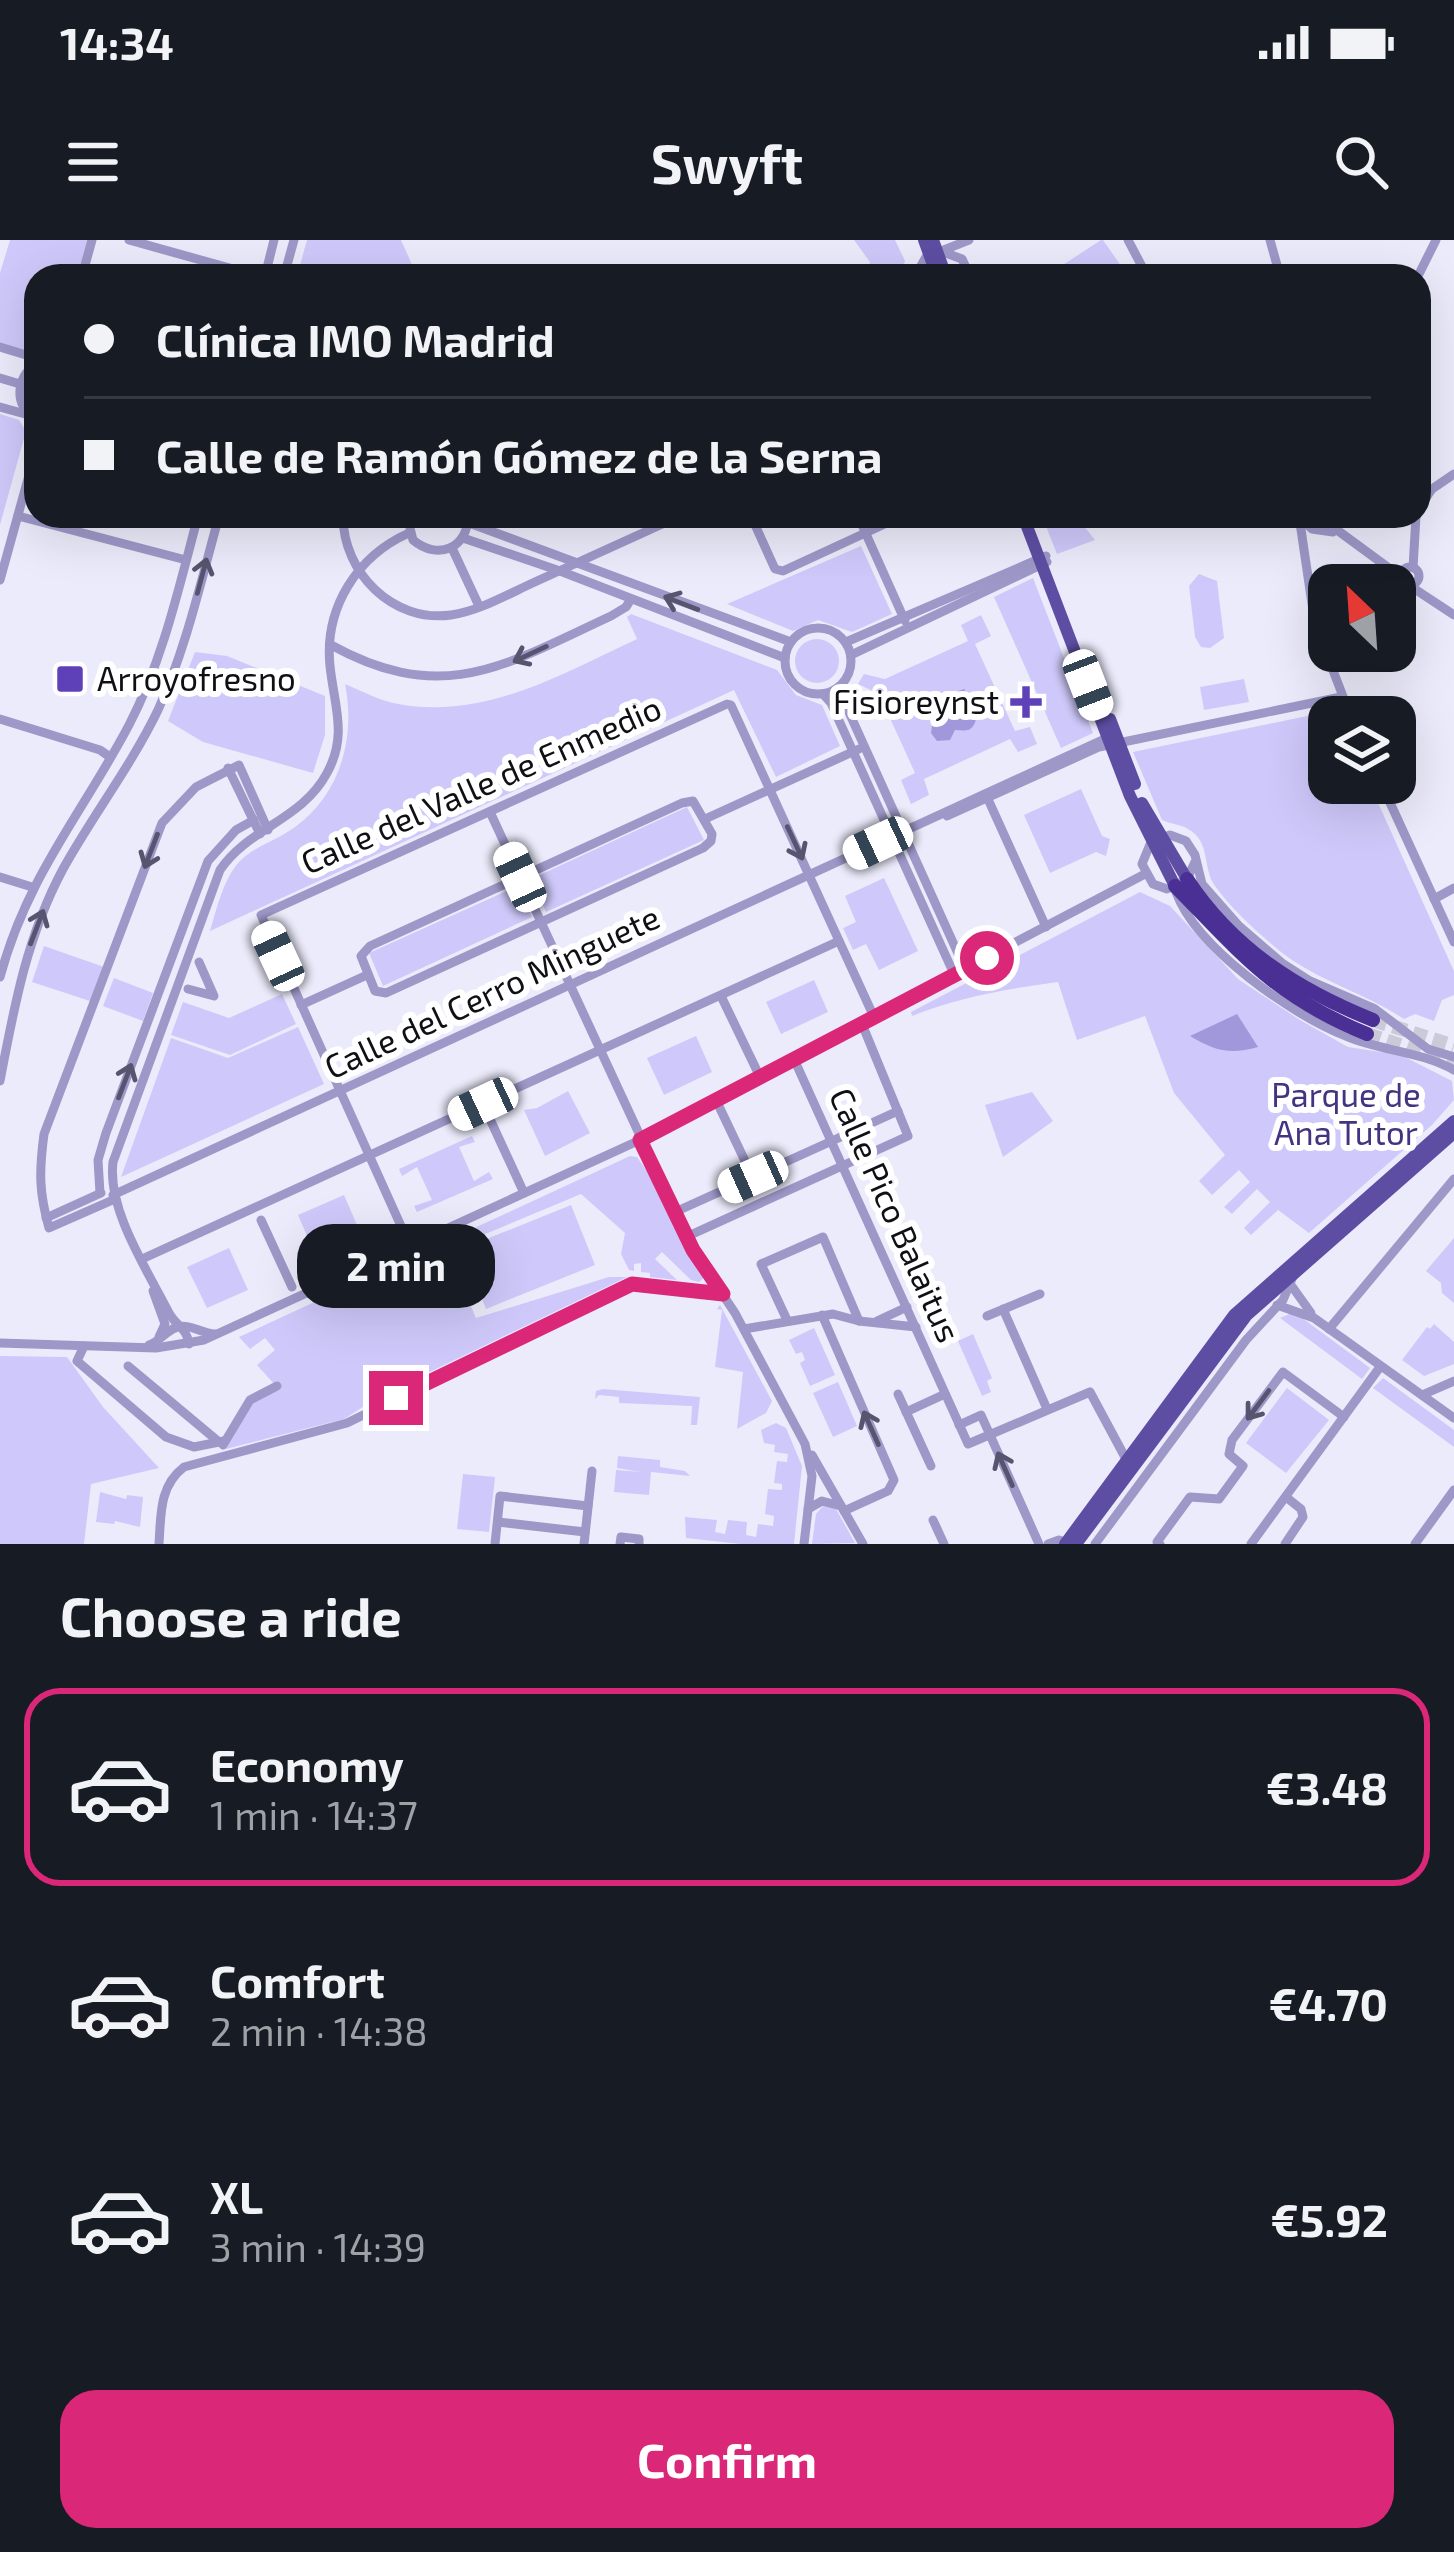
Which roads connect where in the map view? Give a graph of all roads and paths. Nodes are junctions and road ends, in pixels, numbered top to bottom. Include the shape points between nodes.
1 (129, 240) edge
2 (970, 240) edge
3 (931, 247) edge
4 (962, 260) junction
5 (217, 264) edge
6 (964, 264) edge
7 (0, 378) edge
8 (24, 378) edge
9 (20, 384) junction
10 (24, 406) edge
11 (24, 494) edge
12 (18, 516) junction
13 (24, 518) edge
14 (64, 528) edge
15 (195, 528) edge
16 (215, 528) edge
17 (344, 528) edge
18 (408, 528) edge
19 (466, 528) edge
20 (487, 528) edge
21 (654, 528) edge
22 (756, 528) edge
23 (864, 528) edge
24 (877, 528) edge
25 (1031, 528) edge
26 (1301, 528) edge
27 (1330, 528) edge
28 (1417, 528) edge
29 (1312, 530) joint
30 (409, 533) junction
31 (866, 533) junction
32 (1338, 534) junction
33 (463, 538) junction
34 (452, 548) junction
35 (1305, 556) junction
36 (186, 560) junction
37 (1043, 560) junction
38 (575, 564) junction
39 (1380, 564) edge
40 (357, 571) junction
41 (560, 571) junction
42 (1416, 571) joint
43 (0, 580) edge
44 (1416, 589) edge
45 (631, 599) junction
46 (478, 606) junction
47 (1453, 615) edge
48 (904, 623) junction
49 (791, 642) junction
50 (846, 642) junction
51 (331, 644) junction
52 (851, 655) junction
53 (785, 658) junction
54 (838, 688) junction
55 (823, 694) junction
56 (1341, 696) edge
57 (1308, 703) edge
58 (0, 719) edge
59 (1112, 741) junction
60 (858, 750) junction
61 (110, 757) junction
62 (229, 768) junction
63 (770, 789) junction
64 (987, 797) junction
65 (1391, 804) edge
66 (490, 812) junction
67 (705, 819) junction
68 (254, 820) junction
69 (264, 832) junction
70 (899, 834) junction
71 (1156, 840) junction
72 (1196, 862) junction
73 (1145, 874) junction
74 (810, 875) junction
75 (520, 877) junction
76 (0, 878) edge
77 (1181, 883) junction
78 (32, 887) junction
79 (1454, 888) edge
80 (1434, 899) junction
81 (541, 922) junction
82 (1046, 927) junction
83 (839, 941) junction
84 (1454, 942) edge
85 (199, 962) dead end
86 (960, 972) junction
87 (367, 975) junction
88 (0, 977) edge
89 (569, 986) junction
90 (188, 989) dead end
91 (721, 996) junction
92 (301, 1005) junction
93 (874, 1017) junction
94 (862, 1024) junction
95 (1370, 1027) tunnel mouth
96 (599, 1050) junction
97 (1454, 1057) edge
98 (794, 1059) junction
99 (1454, 1070) edge
100 (760, 1077) junction
101 (0, 1081) edge
102 (341, 1091) junction
103 (716, 1100) junction
104 (483, 1104) junction
105 (898, 1111) junction
106 (1452, 1124) edge
107 (640, 1140) junction
108 (833, 1141) junction
109 (370, 1155) junction
110 (745, 1161) dead end
111 (844, 1165) junction
112 (1454, 1179) edge
113 (524, 1193) junction
114 (110, 1194) junction
115 (675, 1213) junction
116 (261, 1220) dead end
117 (686, 1237) junction
118 (410, 1246) junction
119 (142, 1259) junction
120 (151, 1280) junction
121 (1288, 1280) junction
122 (1264, 1285) junction
123 (292, 1287) dead end
124 (723, 1294) junction
125 (1040, 1294) dead end
126 (907, 1307) junction
127 (1254, 1307) junction
128 (1279, 1307) junction
129 (1003, 1310) junction
130 (822, 1315) junction
131 (986, 1316) dead end
132 (1314, 1318) junction
133 (788, 1320) junction
134 (859, 1321) junction
135 (872, 1323) junction
136 (916, 1327) junction
137 (178, 1328) junction
138 (744, 1329) junction
139 (1329, 1329) junction
140 (220, 1334) junction
141 (0, 1343) edge
142 (188, 1344) junction
143 (84, 1346) junction
144 (136, 1347) junction
145 (128, 1366) dead end
146 (1380, 1367) junction
147 (1454, 1381) edge
148 (277, 1386) dead end
149 (898, 1394) dead end
150 (946, 1394) junction
151 (1423, 1395) junction
152 (1047, 1409) junction
153 (906, 1412) junction
154 (1344, 1417) junction
155 (1454, 1418) edge
156 (959, 1425) junction
157 (990, 1434) junction
158 (221, 1442) junction
159 (806, 1444) junction
160 (223, 1456) junction
161 (1126, 1459) junction
162 (931, 1466) dead end
163 (592, 1471) dead end
164 (1454, 1490) edge
165 (1286, 1497) junction
166 (588, 1506) junction
167 (843, 1508) junction
168 (808, 1509) junction
169 (934, 1520) dead end
170 (498, 1522) junction
171 (585, 1532) junction
172 (158, 1544) edge
173 (495, 1544) edge
174 (584, 1544) edge
175 (620, 1544) edge
176 (639, 1544) edge
177 (804, 1544) edge
178 (860, 1544) edge
179 (944, 1544) edge
180 (1043, 1544) edge
181 (1069, 1544) edge
182 (1095, 1544) edge
183 (1160, 1544) edge
184 (1251, 1544) edge
185 (1285, 1544) edge
186 (1415, 1544) edge

1 - 5 street
2 - 3 street
2 - 4 street
3 - 4 street
4 - 6 street
7 - 9 street
8 - 9 street
9 - 10 street
11 - 12 street
12 - 13 street
12 - 43 street
14 - 36 street
15 - 36 street
101 -> 16 street via 22,969 44,910 159,708
17 - 40 street
18 - 30 street
19 - 33 street
20 - 38 street
21 - 38 street
22 - 31 street via 783,571
23 - 31 street
24 - 31 street
25 - 37 main road
26 - 35 street
27 - 32 street
28 - 42 street
29 - 32 street
29 - 35 street
30 - 34 street via 427,550
30 - 40 street
31 - 48 street
32 - 39 street
33 - 34 street
33 - 41 street
34 - 46 street
35 - 56 street via 1315,624
36 - 61 street via 160,651
37 - 48 street
37 - 59 main road
38 - 41 street
49 -> 38 street
40 - 46 street via 408,610 451,615
40 - 51 street via 336,609
41 - 45 street
41 - 46 street
42 - 47 street
44 - 47 street
45 -> 51 street via 505,665 461,677 403,674
45 - 53 street
48 - 50 street
48 - 52 street
49 - 50 street via 822,628
49 - 53 street
50 - 52 street
51 - 69 street via 341,727 336,751 302,807
52 - 54 street
53 - 55 street via 797,687
54 - 55 street
54 - 60 street
55 - 60 street
57 - 59 street, Calle del Cerro Minguete
58 - 61 street
59 - 64 street, Calle del Cerro Minguete
59 - 70 street, Calle del Cerro Minguete
59 - 71 main road
60 - 63 street
60 - 70 street
61 - 78 street
62 - 68 street
62 - 69 street via 239,765
62 -> 114 street, Calle del Cerro Minguete via 196,787 162,823 44,1134 38,1187 48,1224
63 - 66 street, Calle del Valle de Enmedio via 724,704
63 - 67 street
63 -> 74 street
64 - 70 street, Calle del Cerro Minguete
64 - 82 street
65 - 80 street
66 - 75 street
66 - 92 street, Calle del Valle de Enmedio via 261,915
67 - 75 street via 687,801
67 - 81 street via 712,838 704,848
68 - 69 street
114 -> 68 street via 98,1160 208,861
69 - 114 street via 232,851 220,870 116,1153
70 - 74 street, Calle del Cerro Minguete
70 - 86 street
71 - 72 street via 1186,841
71 - 73 street via 1143,856
71 - 77 main road
72 - 77 street
72 - 97 street via 1209,892 1270,954
73 - 77 street via 1162,888
73 - 82 street
74 - 83 street
74 - 89 street, Calle del Cerro Minguete
75 - 81 street
75 - 87 street via 370,946 361,956
76 - 78 street
77 - 95 highway via 1224,940 1271,982 1312,1008
77 - 99 street via 1182,906 1218,948 1293,1007 1346,1036
78 - 88 street
79 - 80 street
80 - 84 street
81 - 87 street via 386,993 375,991
81 - 89 street
82 - 86 street
83 - 91 street
83 - 93 street
85 - 90 street via 214,996
86 - 93 street
87 - 92 street
89 - 96 street
89 - 102 street, Calle del Cerro Minguete
91 - 96 street
91 - 100 street
92 - 102 street
93 - 94 street
94 - 98 street
94 - 105 street
96 - 104 street
96 - 107 street
98 - 100 street
98 - 108 street, Calle Pico Balaitus
100 - 103 street
102 - 109 street
102 - 114 street, Calle del Cerro Minguete
103 - 107 street
103 - 110 street
104 - 109 street
104 - 113 street
105 - 108 street
105 - 111 street via 908,1136
106 - 121 main road
106 - 122 main road
107 - 113 street
107 - 115 street
108 - 111 street, Calle Pico Balaitus
108 - 115 street
109 - 118 street
109 - 119 street
111 - 117 street
111 - 126 street, Calle Pico Balaitus
112 - 139 street
113 - 118 street
114 - 119 street
115 - 117 street
116 - 123 street
117 - 124 street
118 - 140 street
119 - 120 street
120 - 137 street
120 - 144 street via 165,1324 158,1338
121 - 122 street
121 - 127 main road
121 - 128 street
121 - 132 street
122 - 161 main road
124 - 138 street
124 - 160 street via 632,1284 347,1424
125 - 129 street
126 - 135 street
126 - 136 street, Calle Pico Balaitus
127 - 128 street
127 - 181 main road
128 - 132 street
128 - 182 street
129 - 131 street
129 - 152 street
130 - 133 street
130 - 134 street
167 -> 130 street via 888,1491 894,1480
132 - 139 street
133 - 134 street via 761,1264 823,1237
133 - 138 street
134 - 135 street
135 - 136 street
136 - 150 street, Calle Pico Balaitus
137 - 140 street
137 - 142 street
137 - 144 street
138 - 159 street
139 - 146 street
140 - 142 street
141 - 143 street
142 - 144 street
143 - 144 street
143 - 158 street via 77,1361 166,1437 194,1447
145 - 158 street
146 - 151 street
146 - 154 street
147 - 151 street
148 - 158 street via 250,1400
149 - 153 street
150 - 153 street, Calle Pico Balaitus
150 - 156 street, Calle Pico Balaitus
151 - 155 street
152 - 157 street
152 - 161 street via 1090,1392
153 - 162 street
154 - 165 street
154 -> 183 street via 1283,1372 1232,1440 1229,1454 1243,1466 1219,1499 1190,1497
156 - 157 street via 981,1415
156 - 157 street via 968,1444
180 -> 157 street
158 - 160 street
159 - 167 street
159 - 168 street
160 - 172 street via 172,1476
161 - 181 main road
163 - 166 street
164 - 186 street
165 - 184 street
165 - 185 street via 1303,1517
166 - 170 street via 500,1496
166 - 171 street
167 - 168 street via 822,1502
167 - 178 street
168 - 177 street
169 - 179 street
170 - 171 street
170 - 173 street
171 - 174 street
175 - 176 street
180 - 181 street

